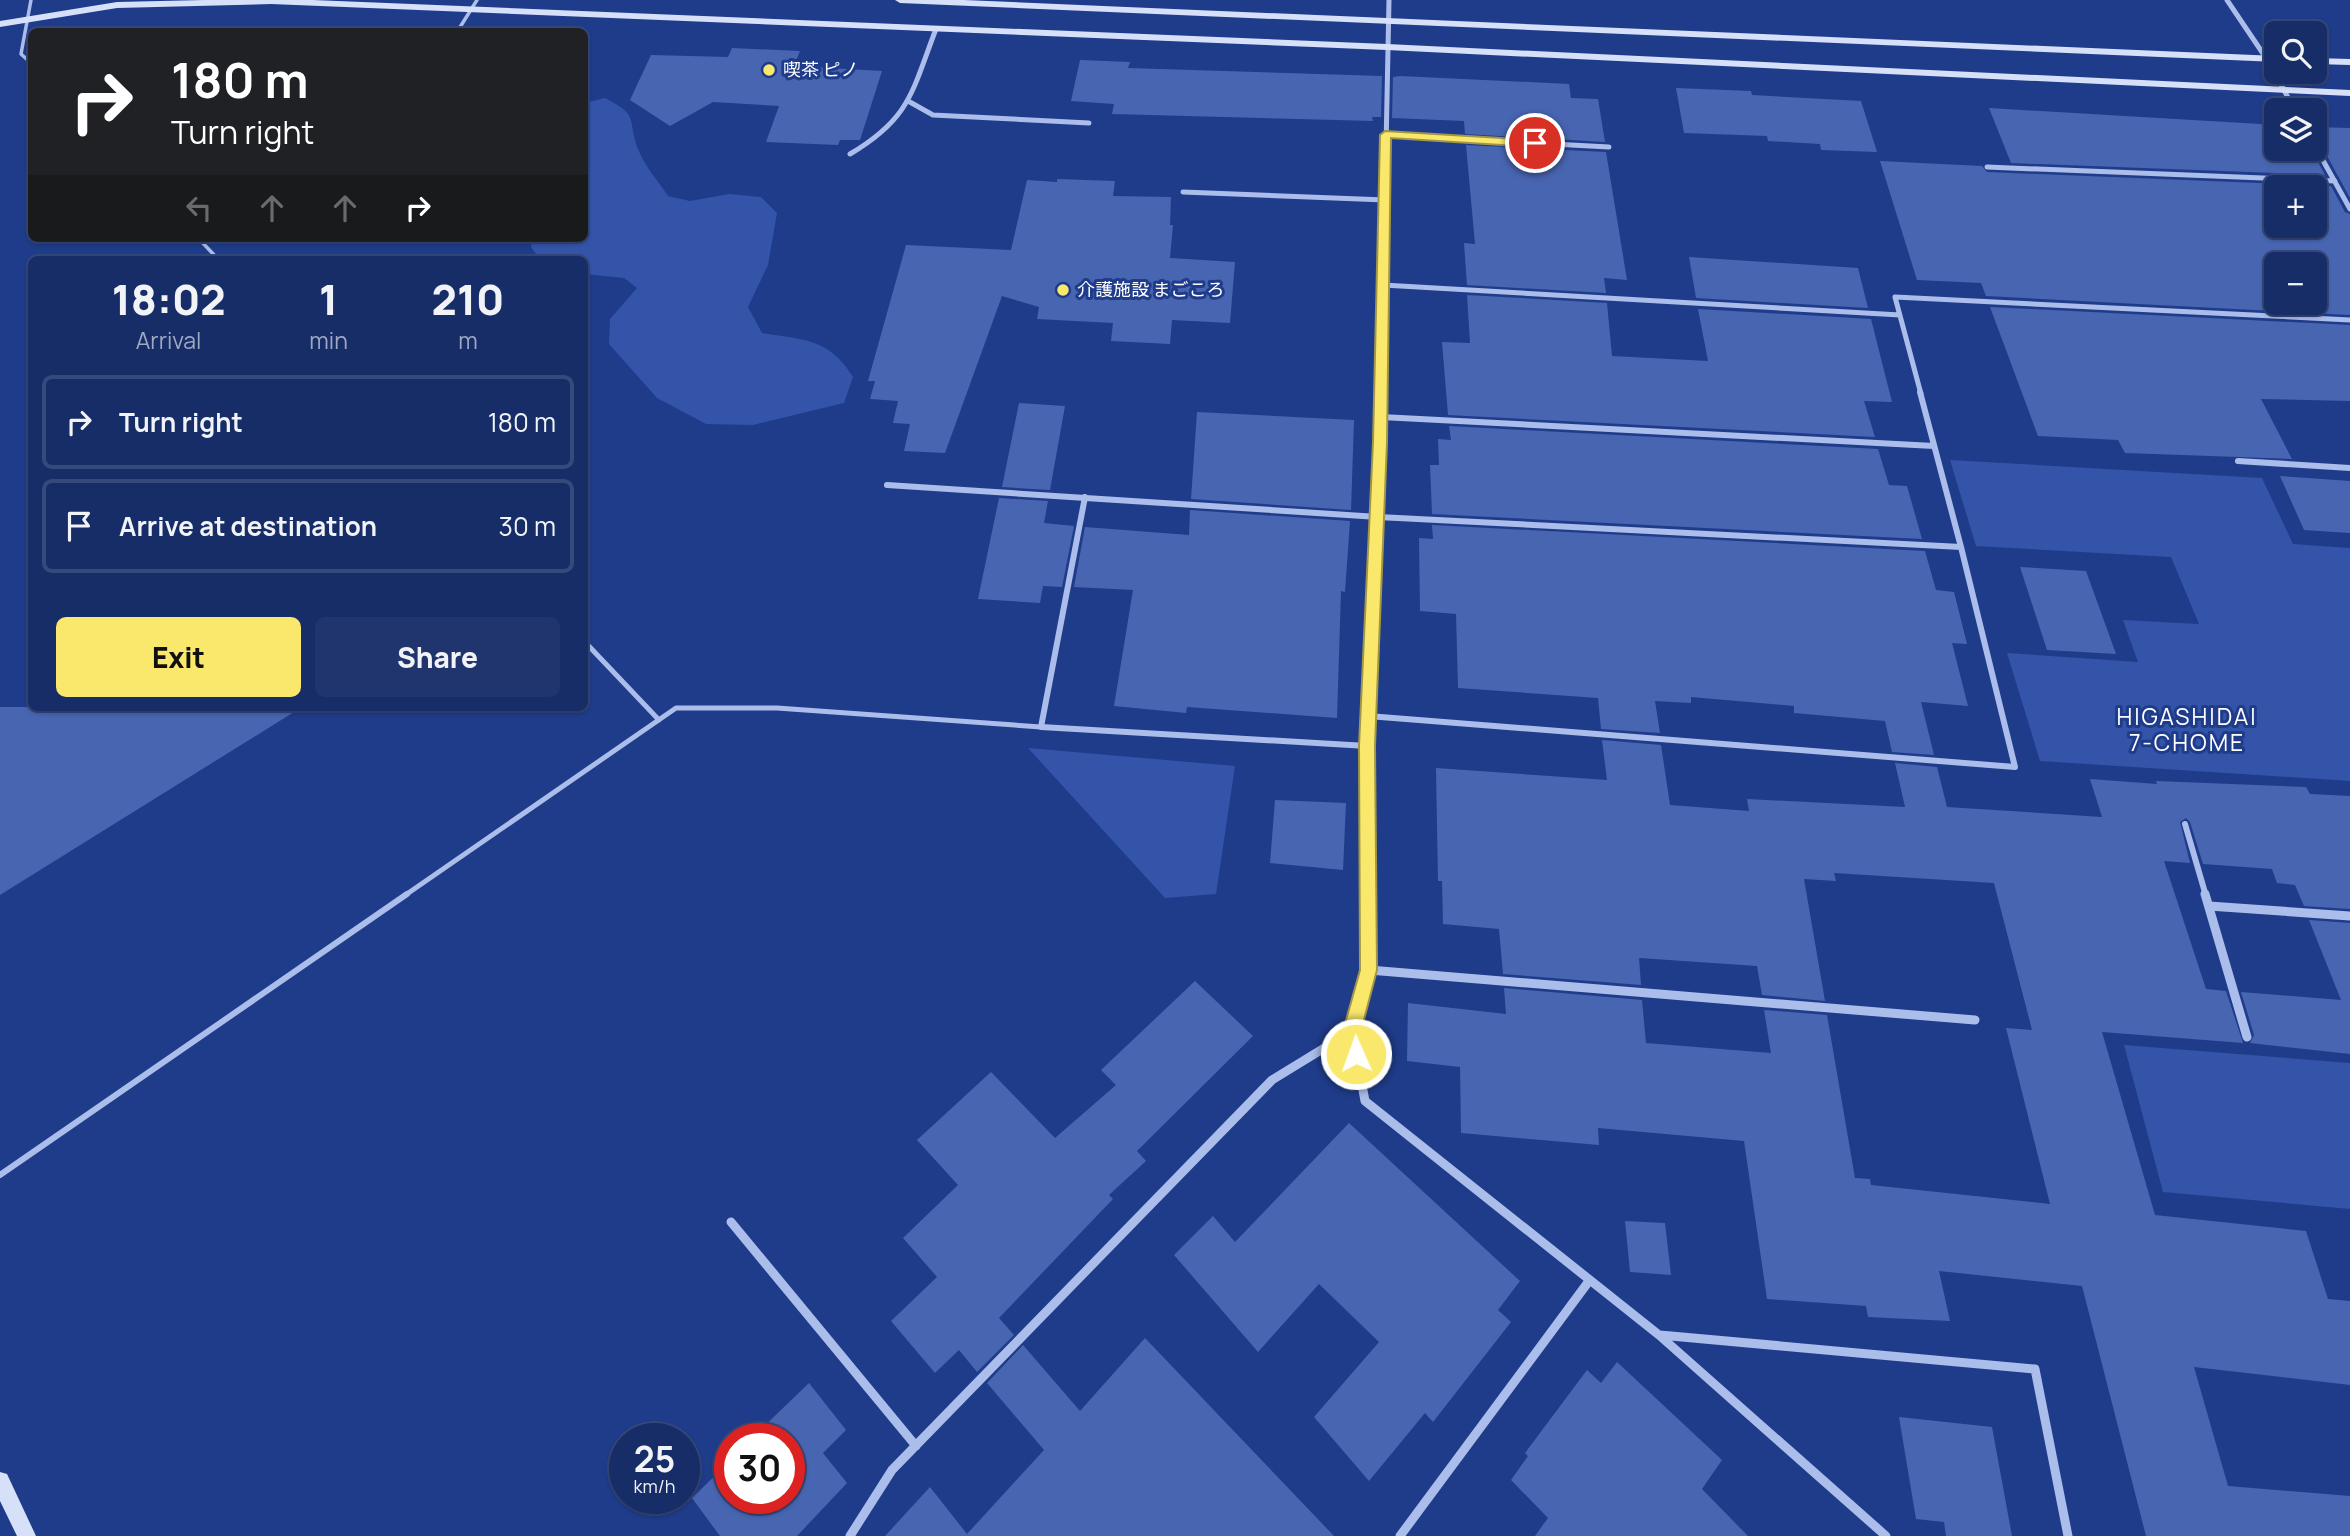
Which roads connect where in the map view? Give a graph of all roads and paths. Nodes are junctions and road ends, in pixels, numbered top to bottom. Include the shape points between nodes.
1 (31, 0) edge
2 (477, 0) edge
3 (900, 0) edge
4 (1389, 0) edge
5 (2227, 0) edge
6 (970, 1) edge
7 (470, 11) junction
8 (27, 19) junction
9 (1388, 21) junction
10 (0, 24) edge
11 (459, 28) edge
12 (936, 29) junction
13 (1387, 47) junction
14 (2264, 48) edge
15 (2264, 58) edge
16 (28, 60) edge
17 (2327, 61) edge
18 (2350, 62) edge
19 (2281, 84) edge
20 (2283, 89) junction
21 (2350, 93) edge
22 (2288, 98) edge
23 (908, 101) junction
24 (1089, 123) dead end
25 (1385, 135) junction
26 (1609, 148) dead end
27 (850, 154) dead end
28 (2324, 161) edge
29 (1987, 167) dead end
30 (2335, 181) junction
31 (1183, 192) dead end
32 (1385, 200) junction
33 (2350, 209) edge
34 (202, 242) edge
35 (215, 256) edge
36 (1383, 285) junction
37 (1900, 315) junction
38 (2350, 320) edge
39 (1381, 417) junction
40 (1934, 446) junction
41 (2238, 461) dead end
42 (2350, 468) edge
43 (887, 485) dead end
44 (1085, 497) junction
45 (1378, 517) junction
46 (1961, 547) junction
47 (588, 645) edge
48 (1368, 716) junction
49 (659, 720) junction
50 (1041, 727) junction
51 (1367, 746) junction
52 (2185, 824) dead end
53 (2209, 906) junction
54 (2350, 916) edge
55 (1369, 970) junction
56 (1975, 1020) dead end
57 (1352, 1031) junction
58 (2248, 1037) dead end
59 (0, 1175) edge
60 (731, 1222) dead end
61 (1589, 1281) junction
62 (1659, 1335) junction
63 (916, 1446) junction
64 (0, 1481) edge
65 (27, 1536) edge
66 (850, 1536) edge
67 (1400, 1536) edge
68 (1886, 1536) edge
69 (2068, 1536) edge

1 - 8 lane
2 - 7 lane
3 - 6 street
4 - 9 street
5 - 14 street
6 - 9 street
7 - 8 street via 271,1 117,5
7 - 11 lane
7 - 12 street
8 - 10 street
8 - 16 lane via 21,54
9 - 13 street
9 - 15 street
12 - 13 street
12 - 23 street
13 - 20 street
13 - 25 street
17 - 18 street
19 - 20 street
20 - 21 street
20 - 22 street
23 - 24 street via 933,115
23 - 27 street via 880,136
25 - 26 street
25 - 32 street
28 - 30 street
29 - 30 street
30 - 33 street
31 - 32 street
32 - 36 street
34 - 35 lane
36 - 37 street
36 - 39 street
37 - 38 street via 1895,297
37 - 40 street
39 - 40 street
39 - 45 street
40 - 46 street
41 - 42 street
43 - 44 street
44 - 45 street
44 - 50 street
45 - 46 street
45 - 48 street
46 - 48 street via 2015,767
47 - 49 lane
48 - 51 street
49 - 50 lane via 676,708 777,708
49 - 59 lane
50 - 51 street
51 - 55 street
52 - 53 street
53 - 54 street
53 - 58 street
55 - 56 street
55 - 57 street
57 - 61 street via 1365,1101
57 - 63 street via 1272,1080
60 - 63 street
61 - 62 street
61 - 67 street
62 - 68 street
62 - 69 street via 2035,1369
63 - 66 street via 892,1470
64 - 65 street

